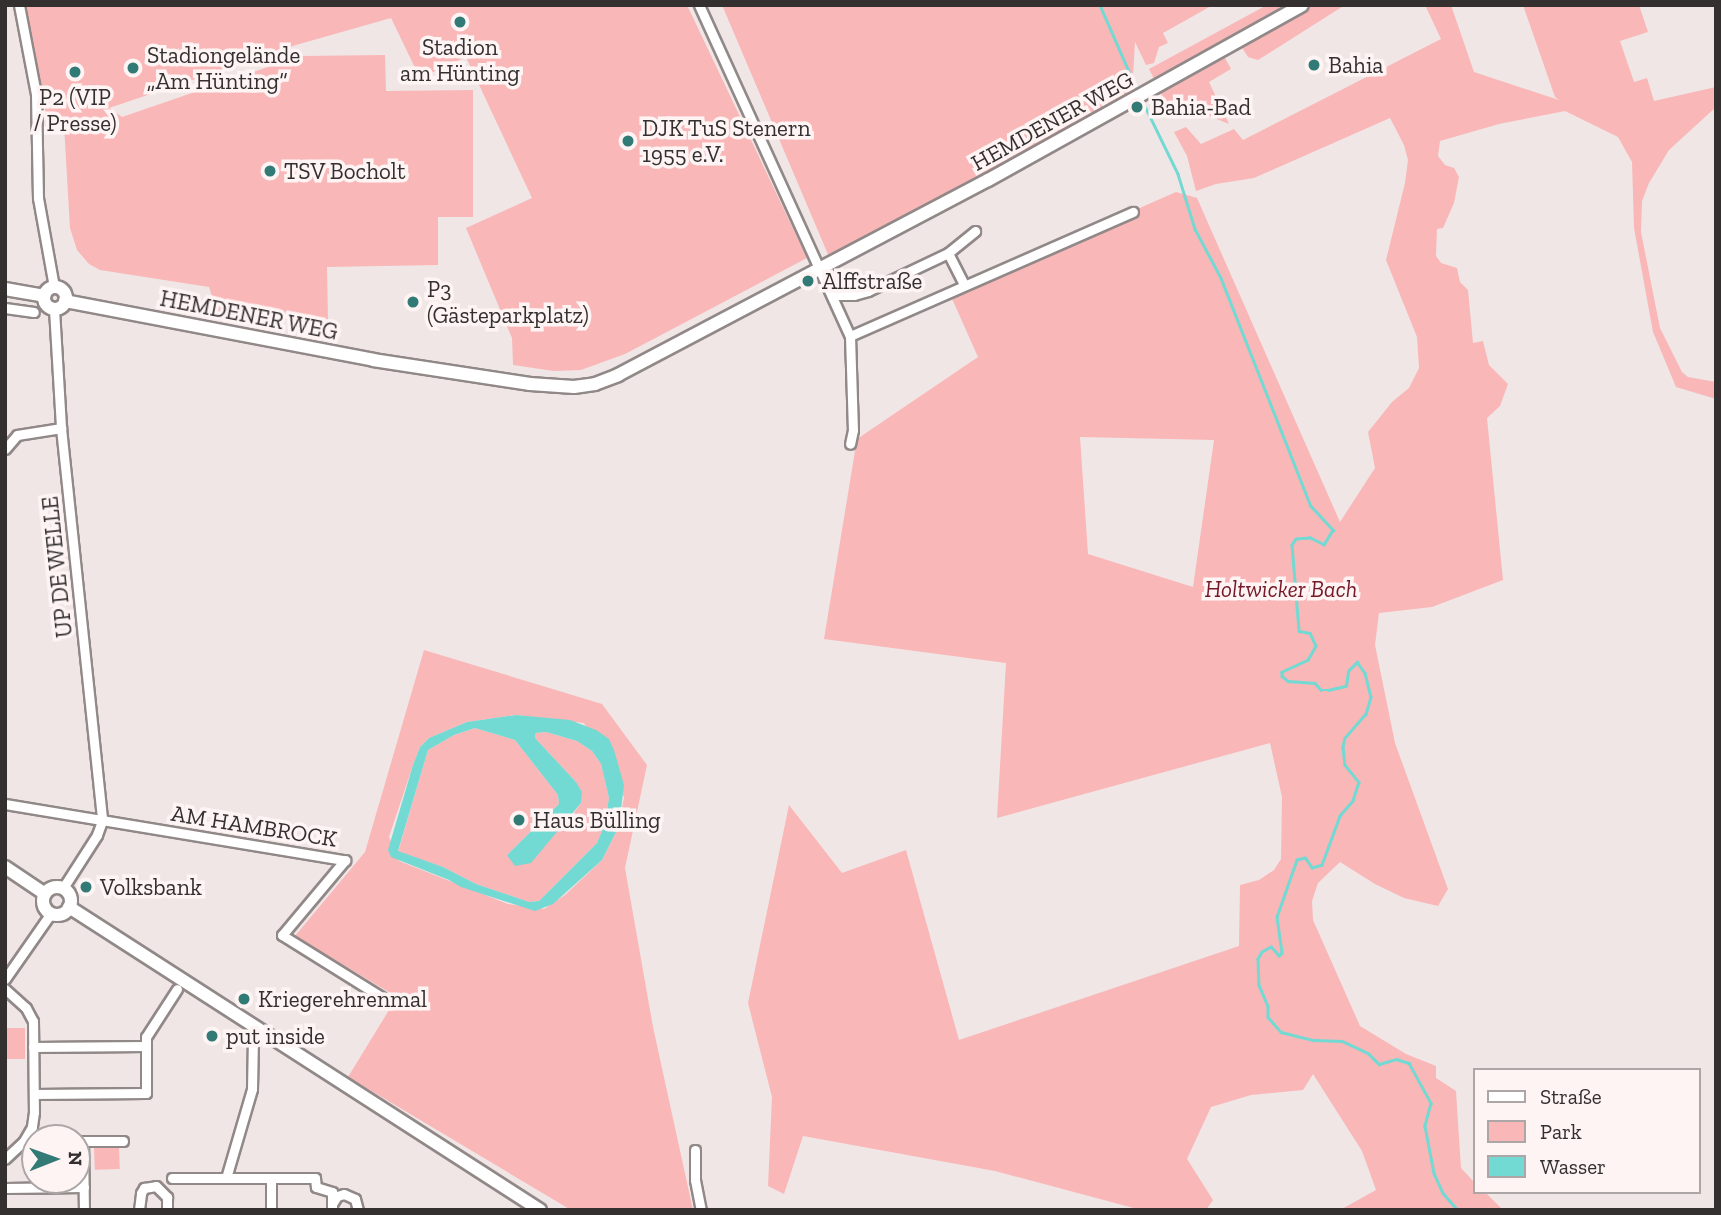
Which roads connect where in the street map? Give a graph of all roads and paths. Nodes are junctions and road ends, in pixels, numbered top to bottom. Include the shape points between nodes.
1 (19, 5) edge
2 (699, 5) edge
3 (1302, 5) edge
4 (1133, 212) dead end
5 (975, 230) dead end
6 (948, 253) junction
7 (820, 267) junction
8 (964, 284) junction
9 (5, 289) edge
10 (49, 292) junction
11 (832, 295) junction
12 (60, 305) junction
13 (5, 308) edge
14 (34, 312) dead end
15 (850, 336) junction
16 (61, 428) junction
17 (850, 444) dead end
18 (5, 449) edge
19 (5, 804) edge
20 (102, 821) junction
21 (5, 867) edge
22 (63, 888) junction
23 (45, 894) junction
24 (69, 907) junction
25 (51, 913) junction
26 (5, 979) edge
27 (5, 989) edge
28 (177, 989) dead end
29 (388, 1001) dead end
30 (253, 1037) dead end
31 (146, 1046) junction
32 (33, 1047) junction
33 (34, 1094) junction
34 (32, 1124) edge
35 (91, 1141) edge
36 (123, 1141) dead end
37 (21, 1144) edge
38 (695, 1150) dead end
39 (5, 1159) edge
40 (172, 1178) dead end
41 (226, 1178) junction
42 (271, 1178) junction
43 (332, 1208) edge
44 (139, 1210) edge
45 (167, 1210) edge
46 (271, 1210) edge
47 (358, 1210) edge
48 (540, 1210) edge
49 (701, 1210) edge

1 - 10 street via 36,94 38,198
2 - 7 street
3 - 7 street, HEMDENER WEG via 988,180
4 - 8 street
5 - 6 street
6 - 8 street
6 - 11 street via 868,291
7 - 11 street
7 - 12 street, HEMDENER WEG via 618,375 574,387 360,357
8 - 15 street
9 - 10 street
10 - 12 street via 46,305
10 - 12 street via 61,289
11 - 15 street
12 - 16 street, UP DE WELLE
13 - 14 street
15 - 17 street
16 - 18 street via 17,435
16 - 20 street, UP DE WELLE
19 - 20 street
20 - 22 street
20 - 29 street, AM HAMBROCK via 345,859 282,935
21 - 23 street
22 - 23 street via 53,887
22 - 24 street via 71,897
23 - 25 street via 44,905
24 - 25 street via 60,914
24 - 48 street
25 - 26 street
27 - 32 street via 29,1012
28 - 31 street via 146,1037
30 - 41 street via 252,1089
31 - 32 street
31 - 33 street via 146,1093
32 - 33 street
33 - 34 street
35 - 36 street
37 - 39 street
38 - 49 street
40 - 41 street
41 - 42 street
42 - 43 street via 315,1178 316,1187 332,1192
42 - 46 street
43 - 47 street via 337,1196 344,1194 355,1199
44 - 45 street via 144,1188 156,1186 167,1197

